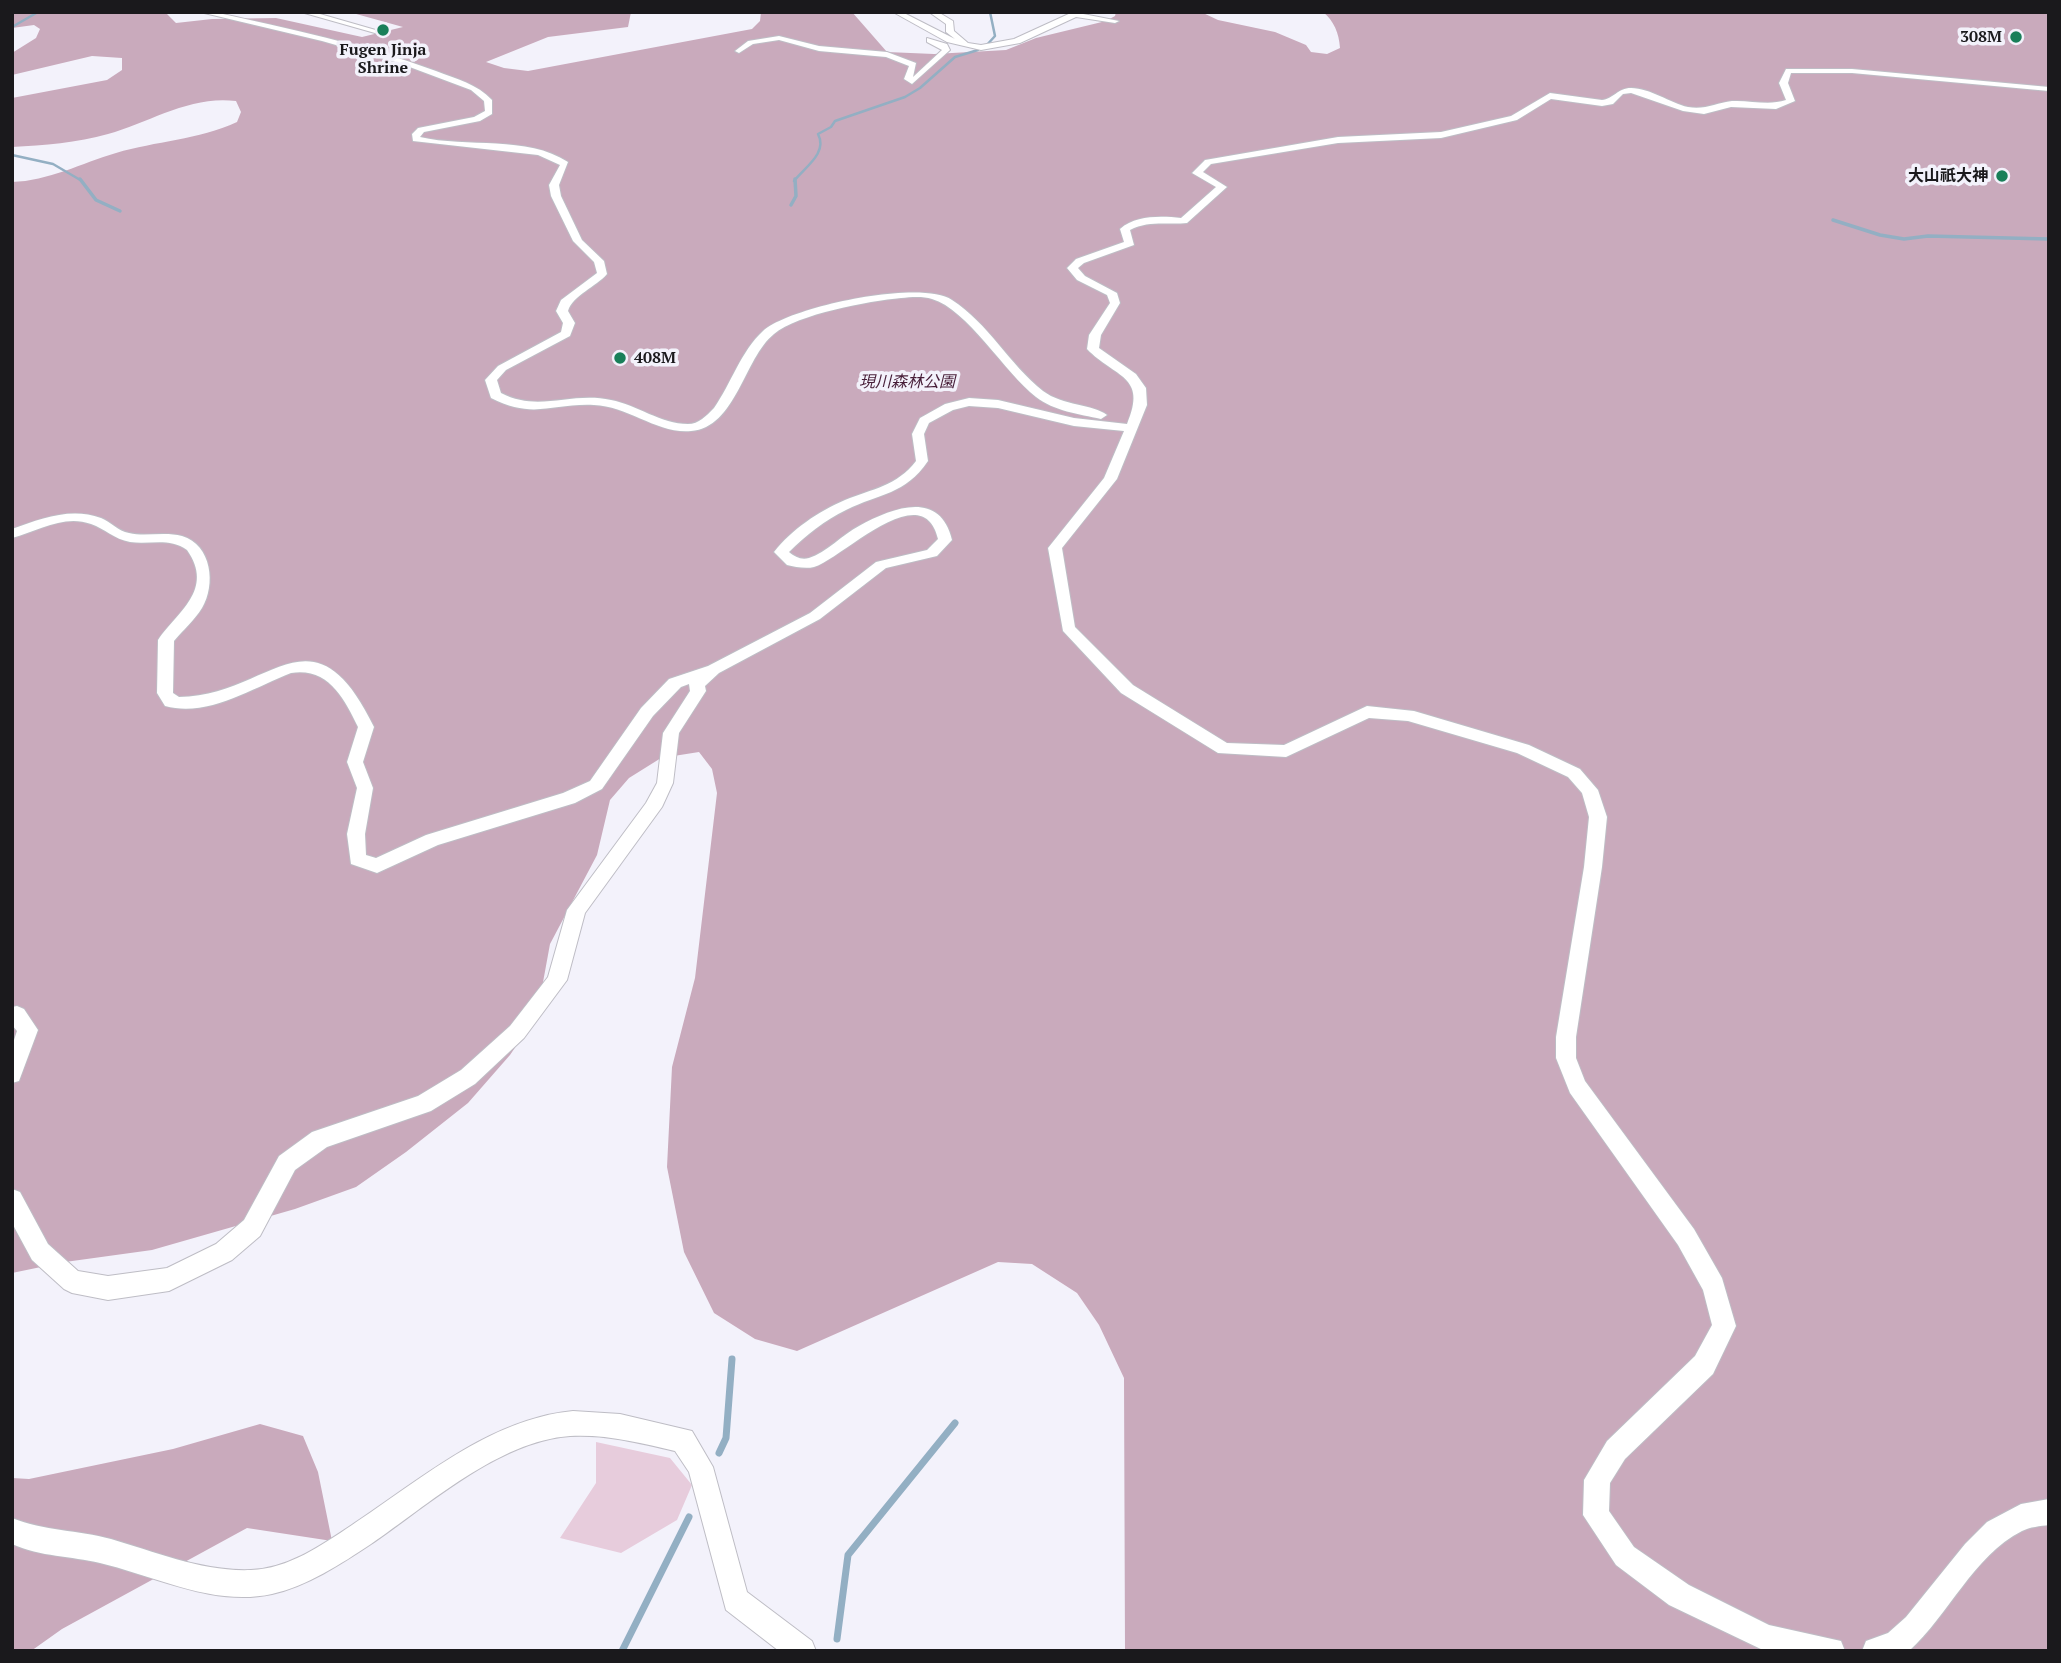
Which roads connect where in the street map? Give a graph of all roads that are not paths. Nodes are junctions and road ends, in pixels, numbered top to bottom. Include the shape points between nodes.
1 (204, 12) edge
2 (304, 12) edge
3 (896, 12) edge
4 (932, 12) edge
5 (1077, 14) edge
6 (1115, 21) dead end
7 (382, 33) dead end
8 (937, 34) junction
9 (974, 49) junction
10 (739, 51) dead end
11 (2049, 89) edge
12 (1131, 424) junction
13 (12, 534) edge
14 (714, 669) junction
15 (12, 1016) edge
16 (12, 1074) edge
17 (12, 1200) edge
18 (2049, 1512) edge
19 (12, 1531) edge
20 (802, 1651) edge
21 (1831, 1651) edge
22 (1876, 1651) edge

1 - 12 street via 389,57 474,88 488,100 491,109 477,119 421,130 416,139 542,152 565,164 554,186 556,196 578,241 599,261 602,274 565,302 566,334 502,368 491,380 495,395 505,401 526,408 602,402 671,425 696,428 717,413 759,342 784,320 905,295 934,296 956,308 1048,399
2 - 7 street
3 - 8 street
4 - 9 street via 950,23 950,32
5 - 6 street
5 - 9 street via 1014,44
8 - 9 street
8 - 10 street via 923,38 946,50 912,82 908,79 912,65 892,54 834,51 779,38 746,44
11 - 12 street via 1852,71 1789,71 1782,85 1791,101 1776,106 1739,103 1712,111 1693,110 1632,90 1602,103 1550,96 1514,118 1441,135 1339,140 1208,162 1197,173 1222,187 1204,205 1183,221 1134,223 1125,229 1130,243 1072,268 1081,278 1112,293 1115,303 1095,335 1093,349 1140,388 1141,405
12 - 14 street via 1074,422 969,402 924,421 918,435 922,461 911,478 817,521 781,552 792,562 811,563 865,528 908,511 929,513 942,523 945,540 932,553 881,565 815,616
12 - 21 street via 1110,480 1055,548 1068,628 1126,689 1224,749 1286,751 1367,712 1408,715 1523,749 1574,773 1590,790 1598,817 1566,1058 1577,1086 1686,1237 1714,1286 1724,1326 1704,1365 1616,1450 1597,1480 1596,1516 1625,1556 1679,1595 1767,1638
13 - 14 street via 75,516 101,523 119,536 168,538 194,548 201,563 201,593 195,608 166,640 165,693 171,702 190,704 232,694 277,670 303,666 322,669 331,676 346,689 366,727 355,762 365,789 356,834 357,859 377,866 432,840 569,798 596,785 647,712 675,683
14 - 17 street via 697,684 698,691 671,733 665,783 653,807 576,910 557,980 517,1032 468,1077 424,1104 320,1139 287,1163 252,1228 224,1252 169,1279 108,1288 72,1281 40,1252
15 - 16 street via 18,1015 28,1030
18 - 22 street via 2032,1511 1993,1532 1908,1634
19 - 20 street via 30,1541 102,1549 215,1582 269,1582 332,1553 517,1437 555,1425 637,1430 682,1440 700,1467 736,1600

